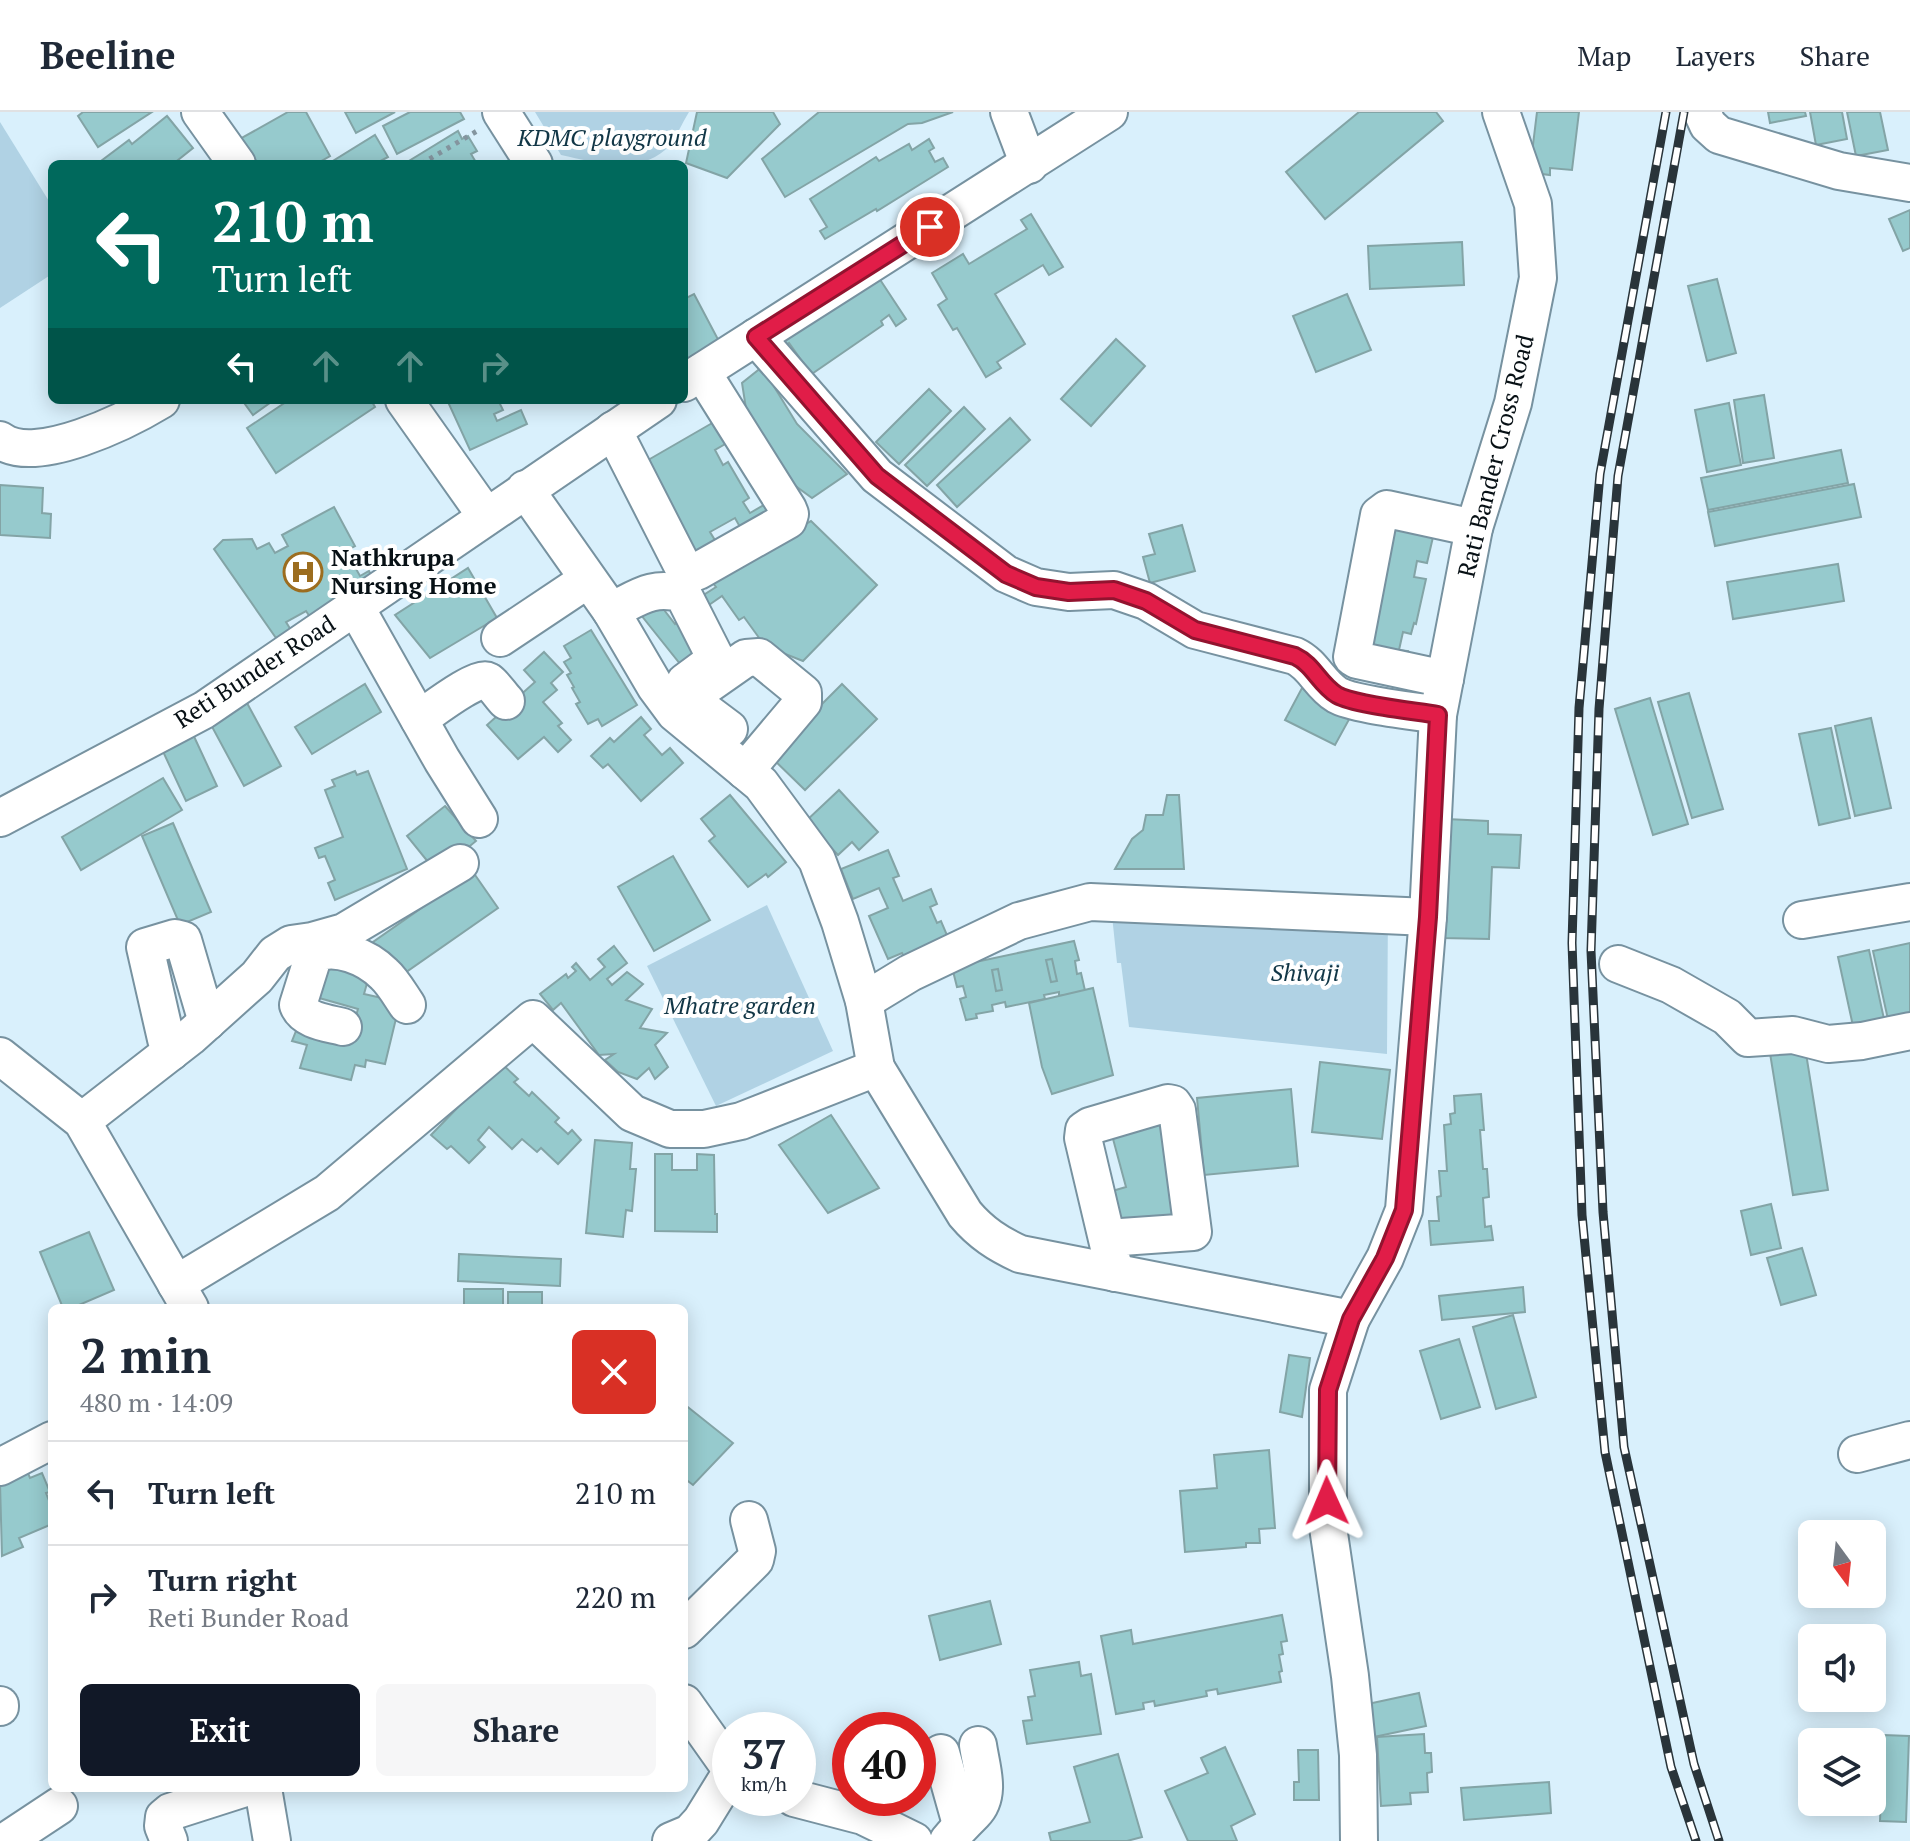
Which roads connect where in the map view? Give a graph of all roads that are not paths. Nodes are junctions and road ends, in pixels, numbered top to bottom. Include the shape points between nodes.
1 (200, 112) edge
2 (1009, 112) edge
3 (1109, 112) edge
4 (1501, 112) edge
5 (1702, 112) edge
6 (493, 127) edge
7 (234, 160) edge
8 (530, 160) edge
9 (1029, 165) junction
10 (1910, 183) edge
11 (756, 337) junction
12 (693, 377) edge
13 (154, 404) edge
14 (407, 404) edge
15 (652, 404) edge
16 (613, 430) junction
17 (0, 440) edge
18 (525, 489) junction
19 (486, 516) junction
20 (1474, 528) junction
21 (587, 580) junction
22 (355, 606) junction
23 (500, 638) dead end
24 (1445, 679) junction
25 (506, 701) dead end
26 (1438, 715) junction
27 (419, 719) junction
28 (0, 818) edge
29 (479, 819) dead end
30 (460, 863) dead end
31 (1910, 902) edge
32 (1428, 917) junction
33 (1802, 920) dead end
34 (344, 932) junction
35 (275, 954) junction
36 (1618, 964) dead end
37 (312, 974) junction
38 (864, 1001) junction
39 (207, 1022) junction
40 (343, 1027) dead end
41 (1910, 1031) edge
42 (171, 1052) junction
43 (0, 1056) edge
44 (876, 1068) junction
45 (82, 1121) junction
46 (1107, 1238) dead end
47 (1115, 1273) junction
48 (183, 1296) edge
49 (1351, 1319) junction
50 (1910, 1440) edge
51 (48, 1442) edge
52 (1857, 1454) dead end
53 (0, 1467) edge
54 (749, 1520) dead end
55 (688, 1626) edge
56 (688, 1709) edge
57 (712, 1744) edge
58 (978, 1745) dead end
59 (941, 1753) dead end
60 (232, 1792) edge
61 (264, 1792) edge
62 (712, 1802) edge
63 (816, 1804) edge
64 (59, 1806) dead end
65 (955, 1832) edge
66 (6, 1841) edge
67 (169, 1841) edge
68 (272, 1841) edge
69 (671, 1841) edge
70 (914, 1841) edge
71 (1359, 1841) edge

1 - 7 street
2 - 9 street
3 - 9 street
4 - 20 street, Rati Bander Cross Road via 1533,204 1538,278 1513,403
5 - 10 street via 1719,135 1839,171
6 - 8 street
9 - 11 street
11 - 12 street
11 - 26 street via 877,476 1006,574 1036,587 1114,590 1134,596 1195,630 1295,656 1344,698
12 - 16 street via 788,509 788,520 688,572
13 - 17 street via 72,442 9,447
14 - 19 street
15 - 16 street, Reti Bunder Road
16 - 18 street, Reti Bunder Road
18 - 19 street, Reti Bunder Road
18 - 21 street
19 - 22 street, Reti Bunder Road
20 - 24 street, Rati Bander Cross Road
20 - 24 street via 1387,509 1379,515 1352,657
21 - 23 street
21 - 38 street via 621,606 655,686 675,713 753,762 761,784 817,860
22 - 27 street
22 - 28 street, Reti Bunder Road via 204,710
24 - 26 street, Rati Bander Cross Road
25 - 27 street via 483,680
26 - 32 street, Rati Bander Cross Road
27 - 29 street
30 - 34 street
31 - 33 street
32 - 38 street via 1090,902 1019,921
32 - 49 street, Rati Bander Cross Road via 1404,1210
34 - 35 street via 291,944
34 - 37 street via 367,946 404,994 361,958 332,949 314,954
35 - 37 street
35 - 39 street
36 - 41 street via 1671,985 1727,1017 1748,1038 1793,1035 1828,1044
37 - 40 street via 299,1011
38 - 44 street
39 - 42 street
39 - 42 street via 183,940 145,947
42 - 45 street
43 - 45 street
44 - 47 street via 977,1229 1020,1254
44 - 48 street via 741,1121 670,1129 632,1113 533,1019 327,1193
45 - 48 street
46 - 47 street
47 - 49 street
49 - 71 street, Rati Bander Cross Road via 1328,1390 1327,1464 1328,1527 1358,1755
50 - 52 street
51 - 53 street
54 - 55 street via 755,1560
56 - 57 street
58 - 65 street via 985,1792 977,1811
59 - 65 street
60 - 67 street via 170,1812 163,1826
61 - 68 street
62 - 69 street via 690,1833
63 - 70 street via 863,1816
64 - 66 street

